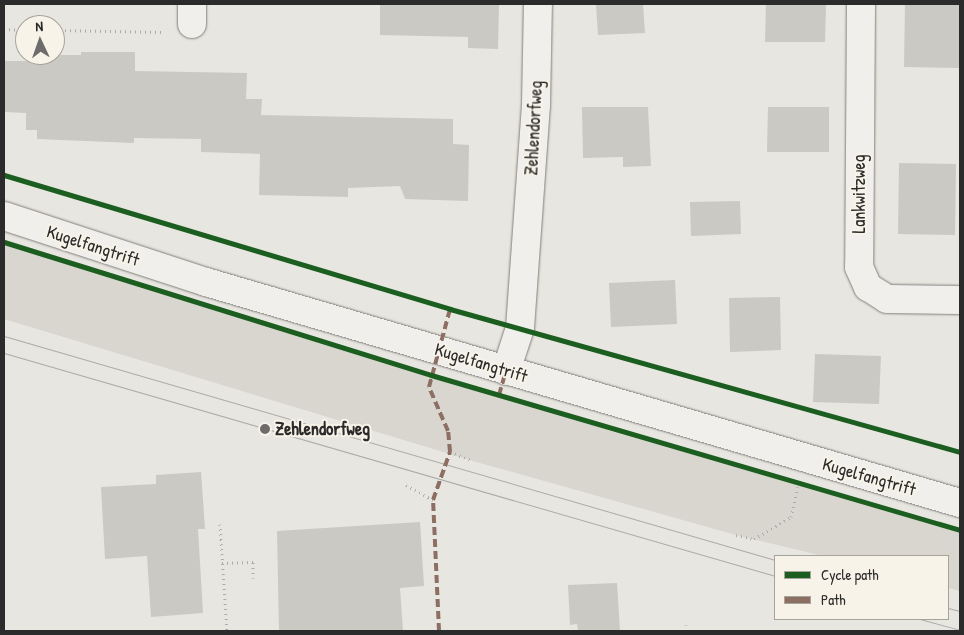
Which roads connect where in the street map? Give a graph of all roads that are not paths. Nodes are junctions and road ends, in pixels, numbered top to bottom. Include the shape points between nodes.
1 (538, 4) edge
2 (861, 4) edge
3 (4, 216) edge
4 (960, 300) edge
5 (506, 371) junction
6 (960, 503) edge

1 - 5 street, Zehlendorfweg via 536,105 520,328
2 - 4 street, Lankwitzweg via 859,267 868,287 887,299
3 - 5 street, Kugelfangtrift via 206,282
5 - 6 street, Kugelfangtrift

